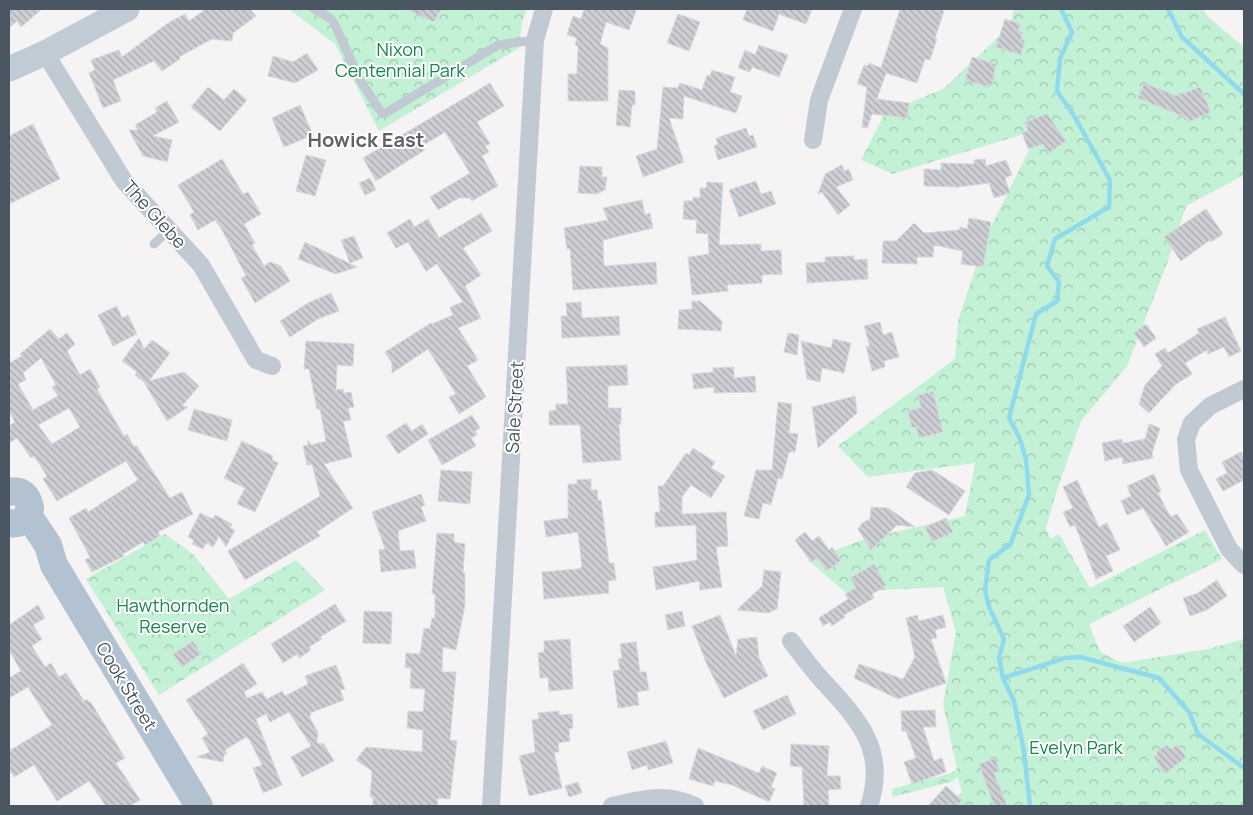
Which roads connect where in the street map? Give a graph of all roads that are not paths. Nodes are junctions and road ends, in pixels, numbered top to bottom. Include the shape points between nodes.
1 (126, 9) edge
2 (314, 9) edge
3 (544, 9) edge
4 (853, 9) edge
5 (535, 40) junction
6 (45, 53) junction
7 (9, 69) edge
8 (813, 140) dead end
9 (169, 230) junction
10 (154, 244) dead end
11 (272, 366) dead end
12 (1244, 389) edge
13 (15, 503) edge
14 (1244, 565) edge
15 (791, 641) dead end
16 (199, 806) edge
17 (491, 806) edge
18 (612, 806) edge
19 (696, 806) edge
20 (869, 806) edge

1 - 6 street
2 - 5 lane via 334,23 361,82 384,114 498,45
3 - 5 street, Sale Street
4 - 8 street via 819,100
5 - 17 street, Sale Street
6 - 7 street
6 - 9 street, The Glebe via 124,181
9 - 10 lane
9 - 11 street, The Glebe via 201,265 256,360
12 - 14 street via 1210,406 1192,423 1186,439 1190,470 1229,549
13 - 16 main road, Cook Street via 38,551 54,565
15 - 20 street via 850,709 868,740 875,766
18 - 19 street via 657,797 680,799

